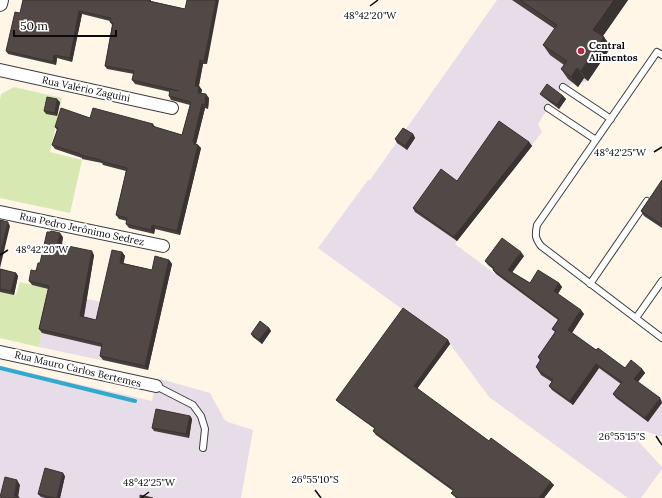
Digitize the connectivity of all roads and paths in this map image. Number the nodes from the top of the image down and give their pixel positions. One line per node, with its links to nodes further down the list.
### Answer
1 (1, 0): 2 (street)
2 (0, 4)
3 (660, 52): 8 (lane)
4 (0, 70): 6 (street, Rua Valério Zaguini)
5 (562, 87): 8 (lane)
6 (172, 108)
7 (548, 108): 9 (lane)
8 (611, 119): 9 (lane)
9 (596, 140): 14 (lane)
10 (653, 193): 14 (lane)
11 (0, 212): 12 (street, Rua Pedro Jerônimo Sedrez)
12 (163, 246)
13 (662, 281): 15 (lane)
14 (590, 284): 15 (lane)
15 (636, 318): 16 (lane)
16 (662, 338)
17 (0, 352): 18 (street, Rua Mauro Carlos Bertemes)
18 (156, 386): 19 (lane)
19 (203, 448)

